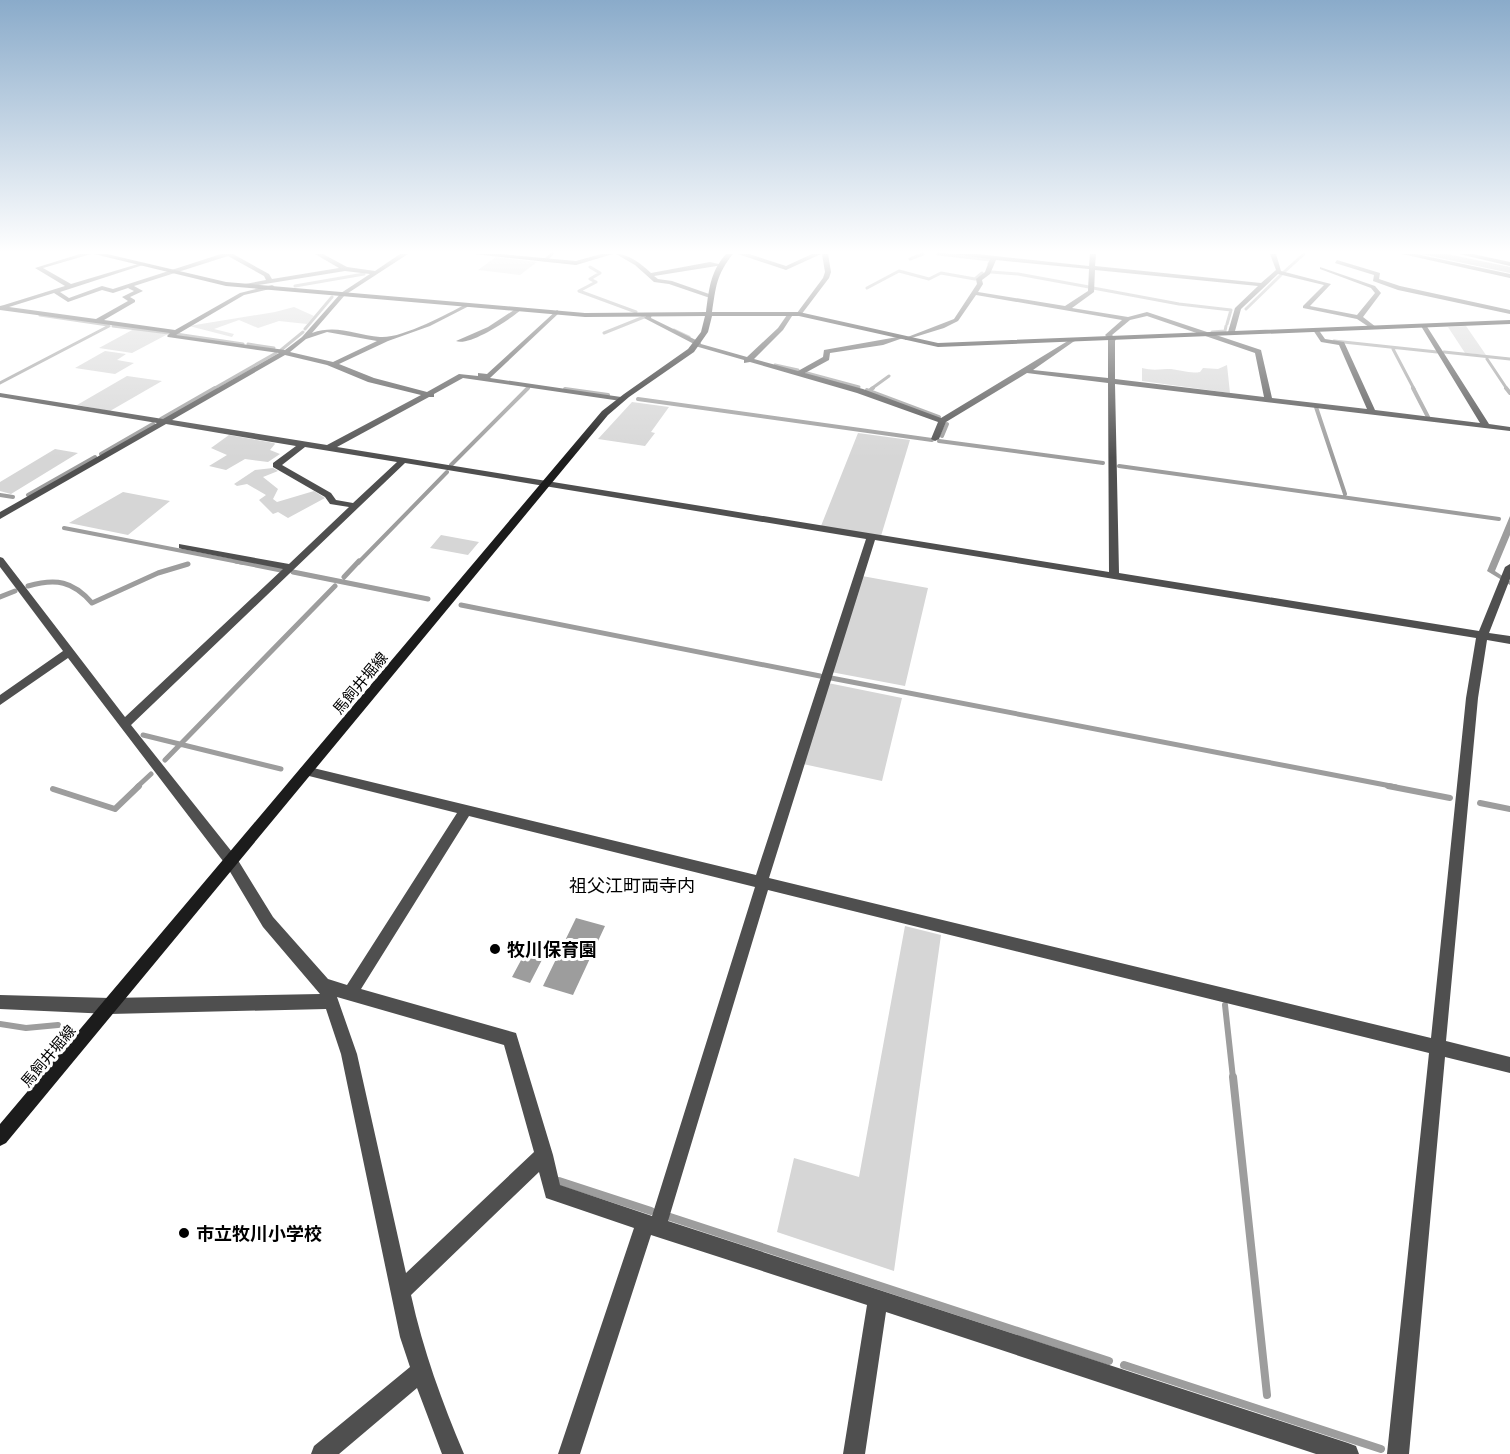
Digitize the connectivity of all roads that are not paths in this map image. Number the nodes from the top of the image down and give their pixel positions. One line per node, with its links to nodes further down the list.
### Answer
1 (103, 322): 20 (street)
2 (194, 322): 20 (street)
3 (318, 322): 23 (street)
4 (432, 322): 26 (street)
5 (499, 322): 27 (street)
6 (547, 322): 35 (street)
7 (655, 322): 29 (street)
8 (709, 322): 29 (main road)
9 (788, 322): 31 (street)
10 (831, 322): 24 (main road)
11 (952, 322): 24 (street)
12 (1126, 322): 25 (street)
13 (1169, 322): 22 (street)
14 (1234, 322): 21 (street)
15 (1366, 322): 18 (street)
16 (1510, 322): 17 (main road)
17 (1424, 326): 18 (main road); 44 (street)
18 (1374, 328): 19 (main road)
19 (1316, 330): 21 (main road); 41 (street)
20 (176, 332): 30 (street)
21 (1234, 333): 22 (main road)
22 (1206, 335): 25 (main road); 40 (street)
23 (304, 338): 26 (street); 30 (street)
24 (904, 338): 28 (main road); 34 (street)
25 (1112, 339): 28 (main road); 36 (street)
26 (384, 340): 32 (street)
27 (460, 341)
28 (1071, 341): 33 (street)
29 (698, 344): 31 (street); 39 (main road, 馬飼井堀線)
30 (285, 353): 32 (street); 43 (street)
31 (747, 361): 34 (street)
32 (332, 365): 38 (street)
33 (1027, 371): 36 (street); 42 (street)
34 (800, 373): 42 (street)
35 (462, 376): 38 (street); 39 (street)
36 (1111, 381): 40 (street); 58 (street)
37 (0, 395): 43 (street)
38 (430, 395): 48 (street)
39 (621, 399): 50 (main road, 馬飼井堀線)
40 (1269, 400): 41 (street)
41 (1372, 412): 44 (street)
42 (942, 421): 46 (street)
43 (164, 422): 47 (street); 52 (street)
44 (1486, 426): 45 (street)
45 (1510, 429)
46 (935, 439)
47 (302, 445): 48 (street); 51 (street)
48 (327, 449): 49 (street)
49 (403, 461): 50 (street); 51 (street)
50 (545, 484): 53 (street); 65 (main road, 馬飼井堀線)
51 (356, 506): 56 (street)
52 (0, 516)
53 (871, 537): 58 (street); 68 (street)
54 (182, 546): 56 (street)
55 (0, 560): 61 (street)
56 (291, 567): 64 (street)
57 (1510, 567): 59 (street)
58 (1114, 576): 59 (street)
59 (1482, 636): 60 (street); 73 (street)
60 (1510, 640)
61 (69, 652): 62 (street); 64 (street)
62 (0, 701): 63 (street)
63 (0, 708)
64 (124, 725): 67 (street)
65 (305, 771): 66 (street); 67 (main road, 馬飼井堀線)
66 (466, 810): 68 (street); 70 (street)
67 (231, 861): 69 (street); 72 (main road, 馬飼井堀線)
68 (762, 883): 73 (street); 77 (street)
69 (327, 993): 70 (street); 72 (street); 78 (street)
70 (350, 993): 76 (street)
71 (0, 1002): 72 (street)
72 (110, 1006): 75 (main road, 馬飼井堀線)
73 (1438, 1048): 74 (street); 86 (street)
74 (1510, 1065)
75 (0, 1137)
76 (544, 1155): 77 (street); 78 (street)
77 (651, 1226): 79 (street); 83 (street)
78 (400, 1292): 80 (street)
79 (878, 1300): 84 (street); 85 (street)
80 (422, 1371): 81 (street); 82 (street)
81 (322, 1454)
82 (453, 1454)
83 (569, 1454)
84 (854, 1454)
85 (1348, 1454)
86 (1398, 1454)

